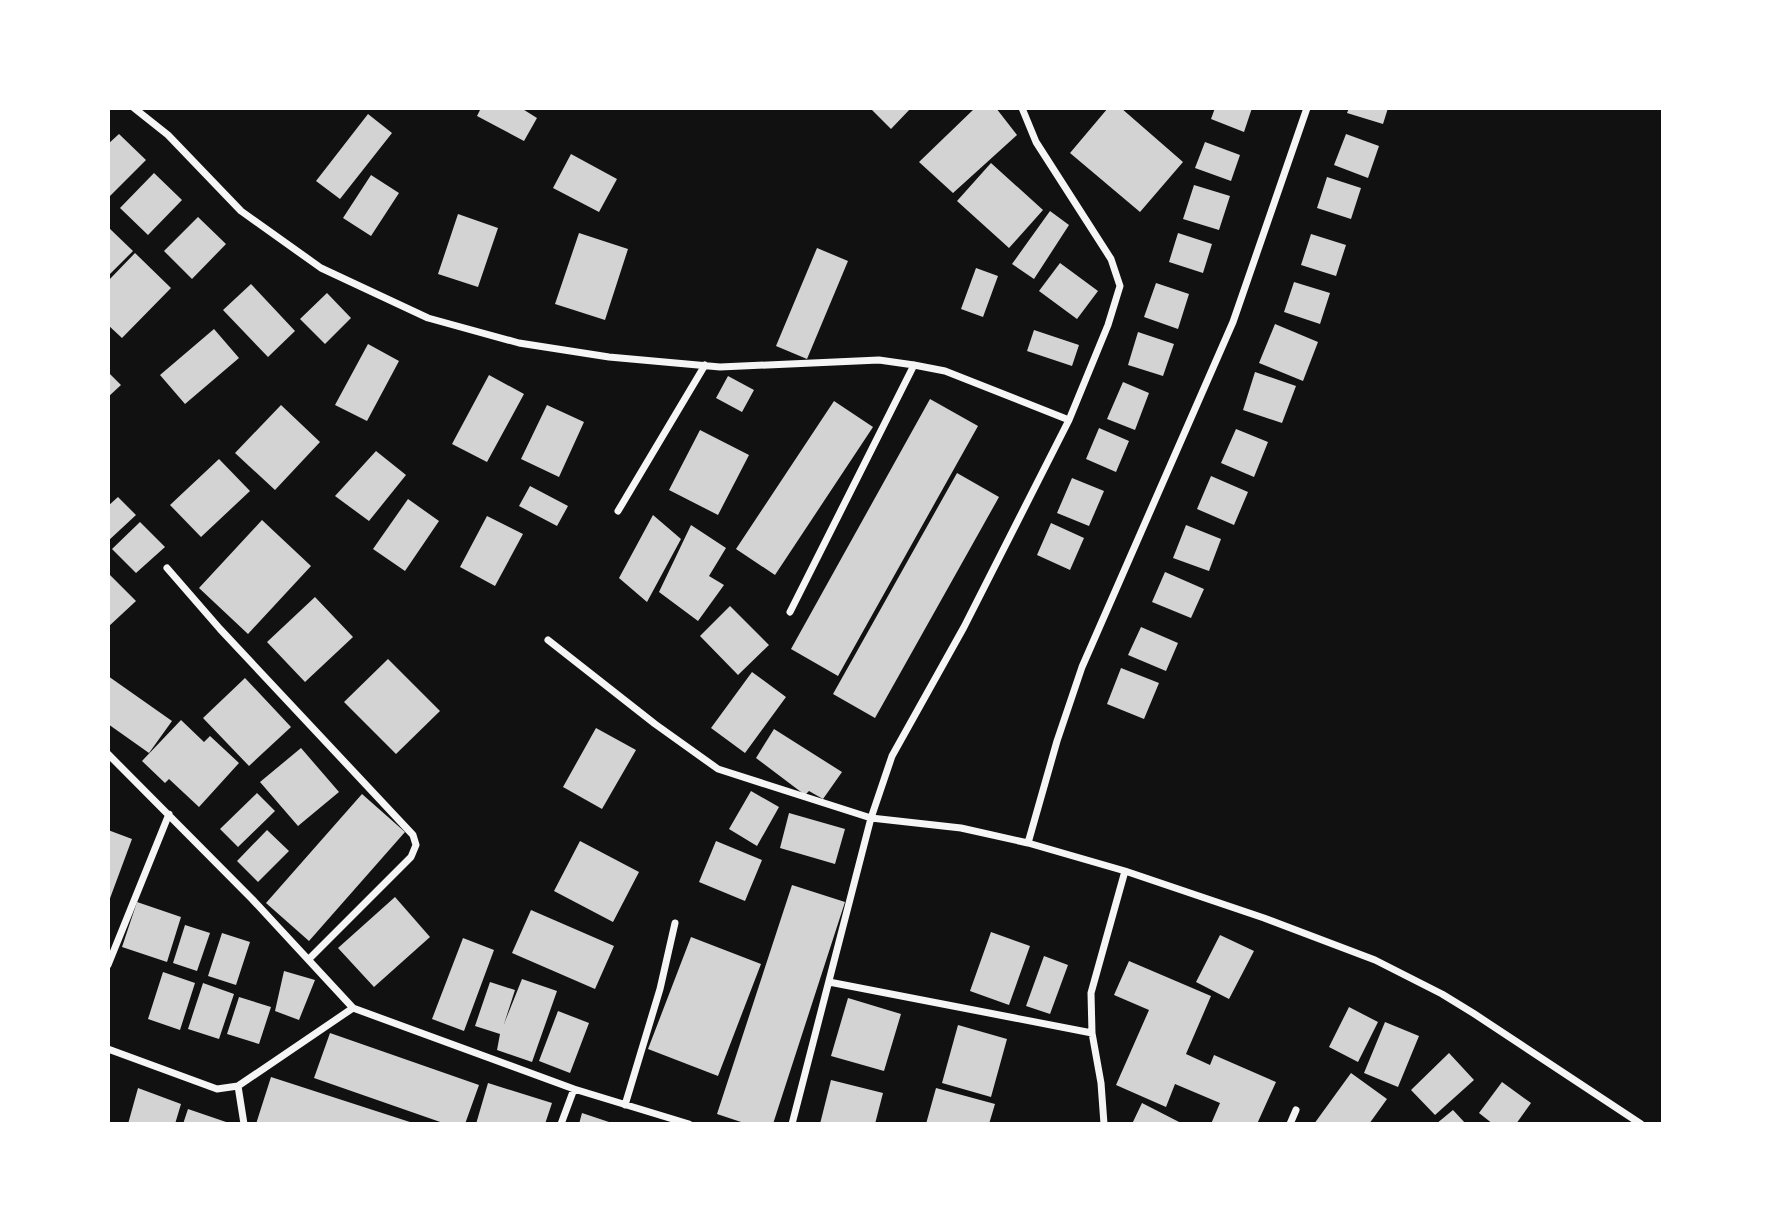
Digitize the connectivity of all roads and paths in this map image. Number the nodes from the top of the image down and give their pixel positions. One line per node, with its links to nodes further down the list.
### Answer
1 (134, 108): 4 (street)
2 (1022, 108): 6 (street)
3 (1307, 108): 14 (street)
4 (705, 365): 5 (street); 7 (street)
5 (914, 365): 6 (street); 9 (street)
6 (1069, 420): 13 (street)
7 (618, 511)
8 (167, 568): 17 (street)
9 (790, 612)
10 (548, 640): 13 (street)
11 (108, 754): 12 (street)
12 (169, 814): 17 (street); 18 (street)
13 (871, 818): 14 (street); 19 (street)
14 (1028, 843): 15 (street)
15 (1125, 871): 21 (street); 33 (street)
16 (675, 923): 25 (street)
17 (309, 960): 20 (street)
18 (108, 965)
19 (829, 982): 21 (street); 30 (street)
20 (353, 1008): 23 (street); 24 (street)
21 (1092, 1033): 31 (street)
22 (108, 1049): 23 (street)
23 (238, 1086): 27 (street)
24 (575, 1089): 25 (street); 28 (street)
25 (625, 1104): 29 (street)
26 (1296, 1110): 32 (street)
27 (244, 1124)
28 (561, 1124)
29 (689, 1124)
30 (792, 1124)
31 (1104, 1124)
32 (1290, 1124)
33 (1641, 1124)

